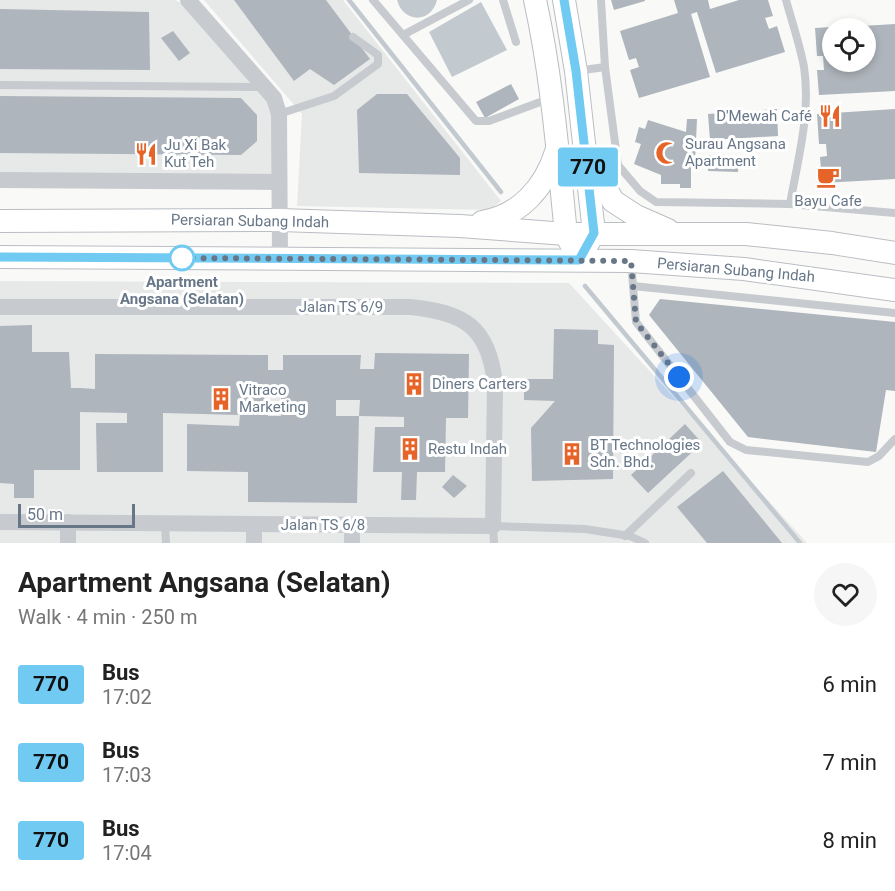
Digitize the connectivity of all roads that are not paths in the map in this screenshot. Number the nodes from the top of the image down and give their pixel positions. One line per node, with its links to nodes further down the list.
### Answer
1 (188, 0): 15 (street)
2 (373, 0): 9 (lane)
3 (469, 0): 9 (lane)
4 (503, 0): 11 (lane)
5 (535, 0): 16 (main road)
6 (564, 0): 13 (main road)
7 (601, 0): 12 (lane)
8 (786, 0): 22 (lane)
9 (404, 34): 16 (lane)
10 (353, 37): 17 (lane)
11 (516, 42)
12 (605, 68): 13 (lane); 22 (lane)
13 (576, 71): 19 (main road)
14 (0, 85): 15 (lane)
15 (264, 87): 17 (street)
16 (552, 98): 18 (main road)
17 (279, 114): 21 (street)
18 (558, 148): 26 (main road); 28 (main road)
19 (586, 152): 27 (main road); 29 (main road)
20 (0, 180): 21 (street)
21 (279, 182): 24 (street)
22 (790, 204): 23 (lane)
23 (895, 213)
24 (280, 220): 25 (main road, Persiaran Subang Indah); 26 (main road, Persiaran Subang Indah); 32 (street)
25 (0, 221)
26 (460, 226): 28 (main road, Persiaran Subang Indah)
27 (594, 233): 28 (main road, Persiaran Subang Indah); 29 (main road, Persiaran Subang Indah); 33 (main road)
28 (566, 234): 33 (main road)
29 (677, 234): 30 (main road, Persiaran Subang Indah)
30 (895, 253)
31 (0, 257): 32 (main road, Persiaran Subang Indah)
32 (280, 258): 33 (main road, Persiaran Subang Indah)
33 (579, 260): 34 (main road, Persiaran Subang Indah)
34 (631, 261): 35 (lane); 36 (main road, Persiaran Subang Indah)
35 (633, 286): 38 (lane); 39 (lane)
36 (895, 290)
37 (0, 307): 46 (street, Jalan TS 6/9)
38 (895, 313)
39 (895, 439)
40 (691, 473): 47 (lane)
41 (0, 522): 42 (street, Jalan TS 6/8)
42 (68, 522): 43 (street, Jalan TS 6/8); 48 (street)
43 (165, 523): 44 (street, Jalan TS 6/8); 49 (lane)
44 (254, 524): 45 (street, Jalan TS 6/8); 50 (street)
45 (352, 525): 46 (street, Jalan TS 6/8); 51 (street)
46 (493, 526): 47 (lane, Jalan TS 6/8); 52 (lane)
47 (625, 536): 53 (lane, Jalan TS 6/8)
48 (68, 543)
49 (165, 543)
50 (254, 543)
51 (352, 543)
52 (494, 543)
53 (645, 543)

